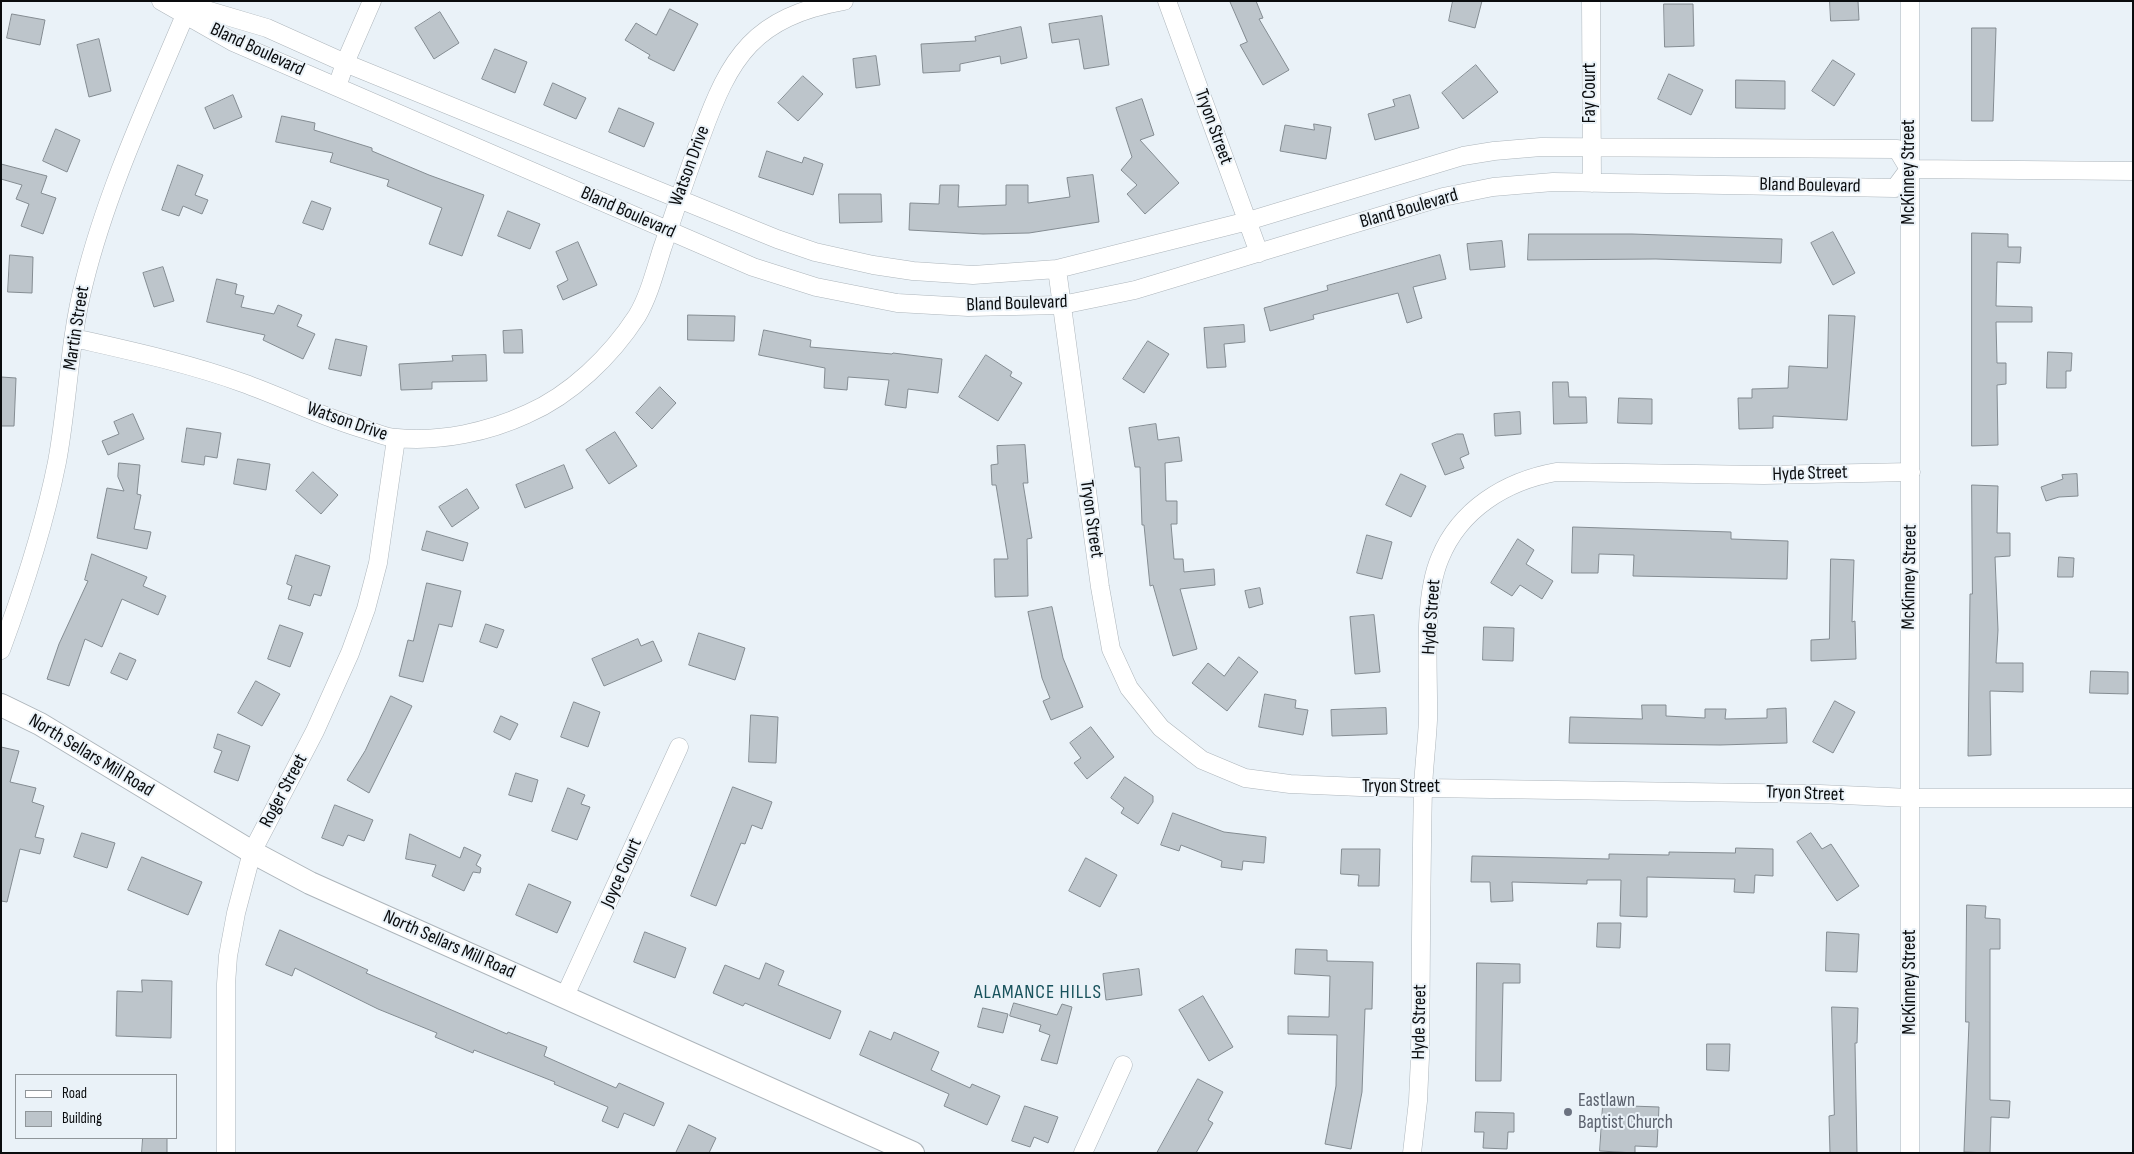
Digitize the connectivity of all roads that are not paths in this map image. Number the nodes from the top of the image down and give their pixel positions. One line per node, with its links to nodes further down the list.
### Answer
1 (161, 1): 7 (street, Bland Boulevard)
2 (372, 1): 8 (street)
3 (844, 1): 14 (street, Watson Drive)
4 (1167, 1): 15 (street, Tryon Street)
5 (1910, 1): 11 (street, McKinney Street)
6 (1591, 2): 10 (street, Fay Court)
7 (180, 8): 8 (street, Bland Boulevard); 9 (street, Bland Boulevard); 20 (street, Martin Street)
8 (345, 63): 9 (street); 14 (street, Bland Boulevard)
9 (337, 86): 16 (street, Bland Boulevard)
10 (1590, 149): 11 (street, Bland Boulevard); 13 (street, Fay Court); 15 (street, Bland Boulevard)
11 (1909, 169): 12 (street); 13 (street, Bland Boulevard); 22 (street, McKinney Street)
12 (2133, 171)
13 (1592, 183): 17 (street, Bland Boulevard)
14 (678, 197): 16 (street, Watson Drive); 18 (street, Bland Boulevard)
15 (1248, 221): 17 (street, Tryon Street); 18 (street, Bland Boulevard)
16 (668, 232): 19 (street, Bland Boulevard); 21 (street, Watson Drive)
17 (1259, 252): 19 (street, Bland Boulevard)
18 (1057, 269): 19 (street, Tryon Street)
19 (1062, 305): 26 (street, Tryon Street)
20 (74, 338): 21 (street, Watson Drive); 23 (street, Martin Street)
21 (396, 438): 29 (street, Roger Street)
22 (1911, 472): 26 (street, Hyde Street); 27 (street, McKinney Street)
23 (1, 650)
24 (1, 705): 29 (street, North Sellars Mill Road)
25 (679, 747): 30 (street, Joyce Court)
26 (1423, 787): 27 (street, Tryon Street); 35 (street, Hyde Street)
27 (1910, 798): 28 (street, Tryon Street); 36 (street, McKinney Street)
28 (2133, 798)
29 (252, 852): 30 (street, North Sellars Mill Road); 32 (street, Roger Street)
30 (564, 998): 33 (street, North Sellars Mill Road)
31 (1124, 1066): 34 (street)
32 (226, 1153)
33 (913, 1153)
34 (1083, 1153)
35 (1412, 1153)
36 (1910, 1153)

